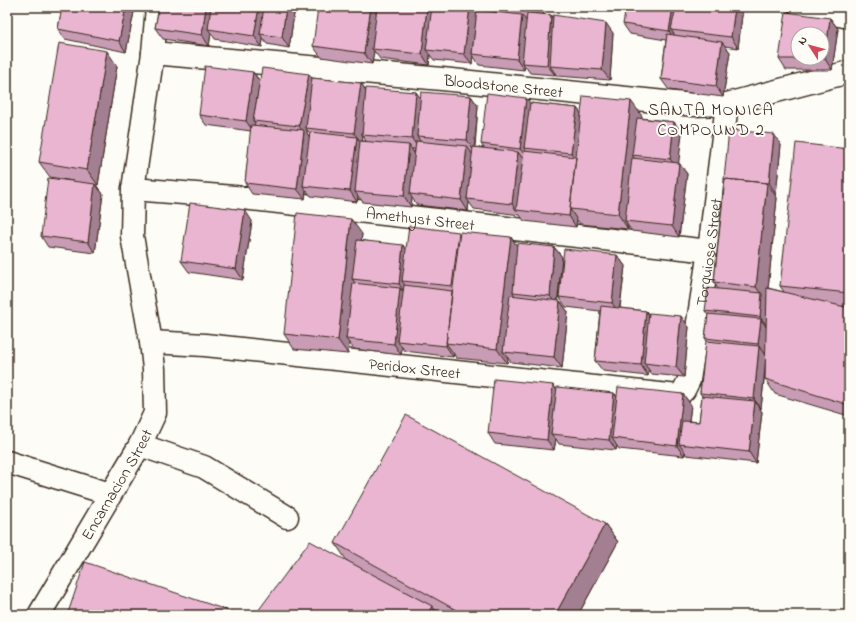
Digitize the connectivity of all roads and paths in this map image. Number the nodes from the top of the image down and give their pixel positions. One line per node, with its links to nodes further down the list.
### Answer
1 (157, 7): 4 (street, Encarnacion Street)
2 (800, 7): 3 (street)
3 (849, 17)
4 (154, 53): 6 (street, Bloodstone Street); 7 (street, Encarnacion Street)
5 (849, 72): 6 (street, Bloodstone Street)
6 (727, 104): 8 (street, Torquiose Street)
7 (133, 189): 8 (street, Amethyst Street); 9 (street, Encarnacion Street)
8 (709, 251): 10 (street, Torquiose Street)
9 (151, 342): 10 (street, Peridox Street); 11 (street, Encarnacion Street)
10 (678, 396)
11 (140, 445): 13 (street, Encarnacion Street); 14 (street)
12 (7, 462): 13 (street)
13 (110, 494): 15 (street, Encarnacion Street)
14 (287, 517)
15 (39, 615)

